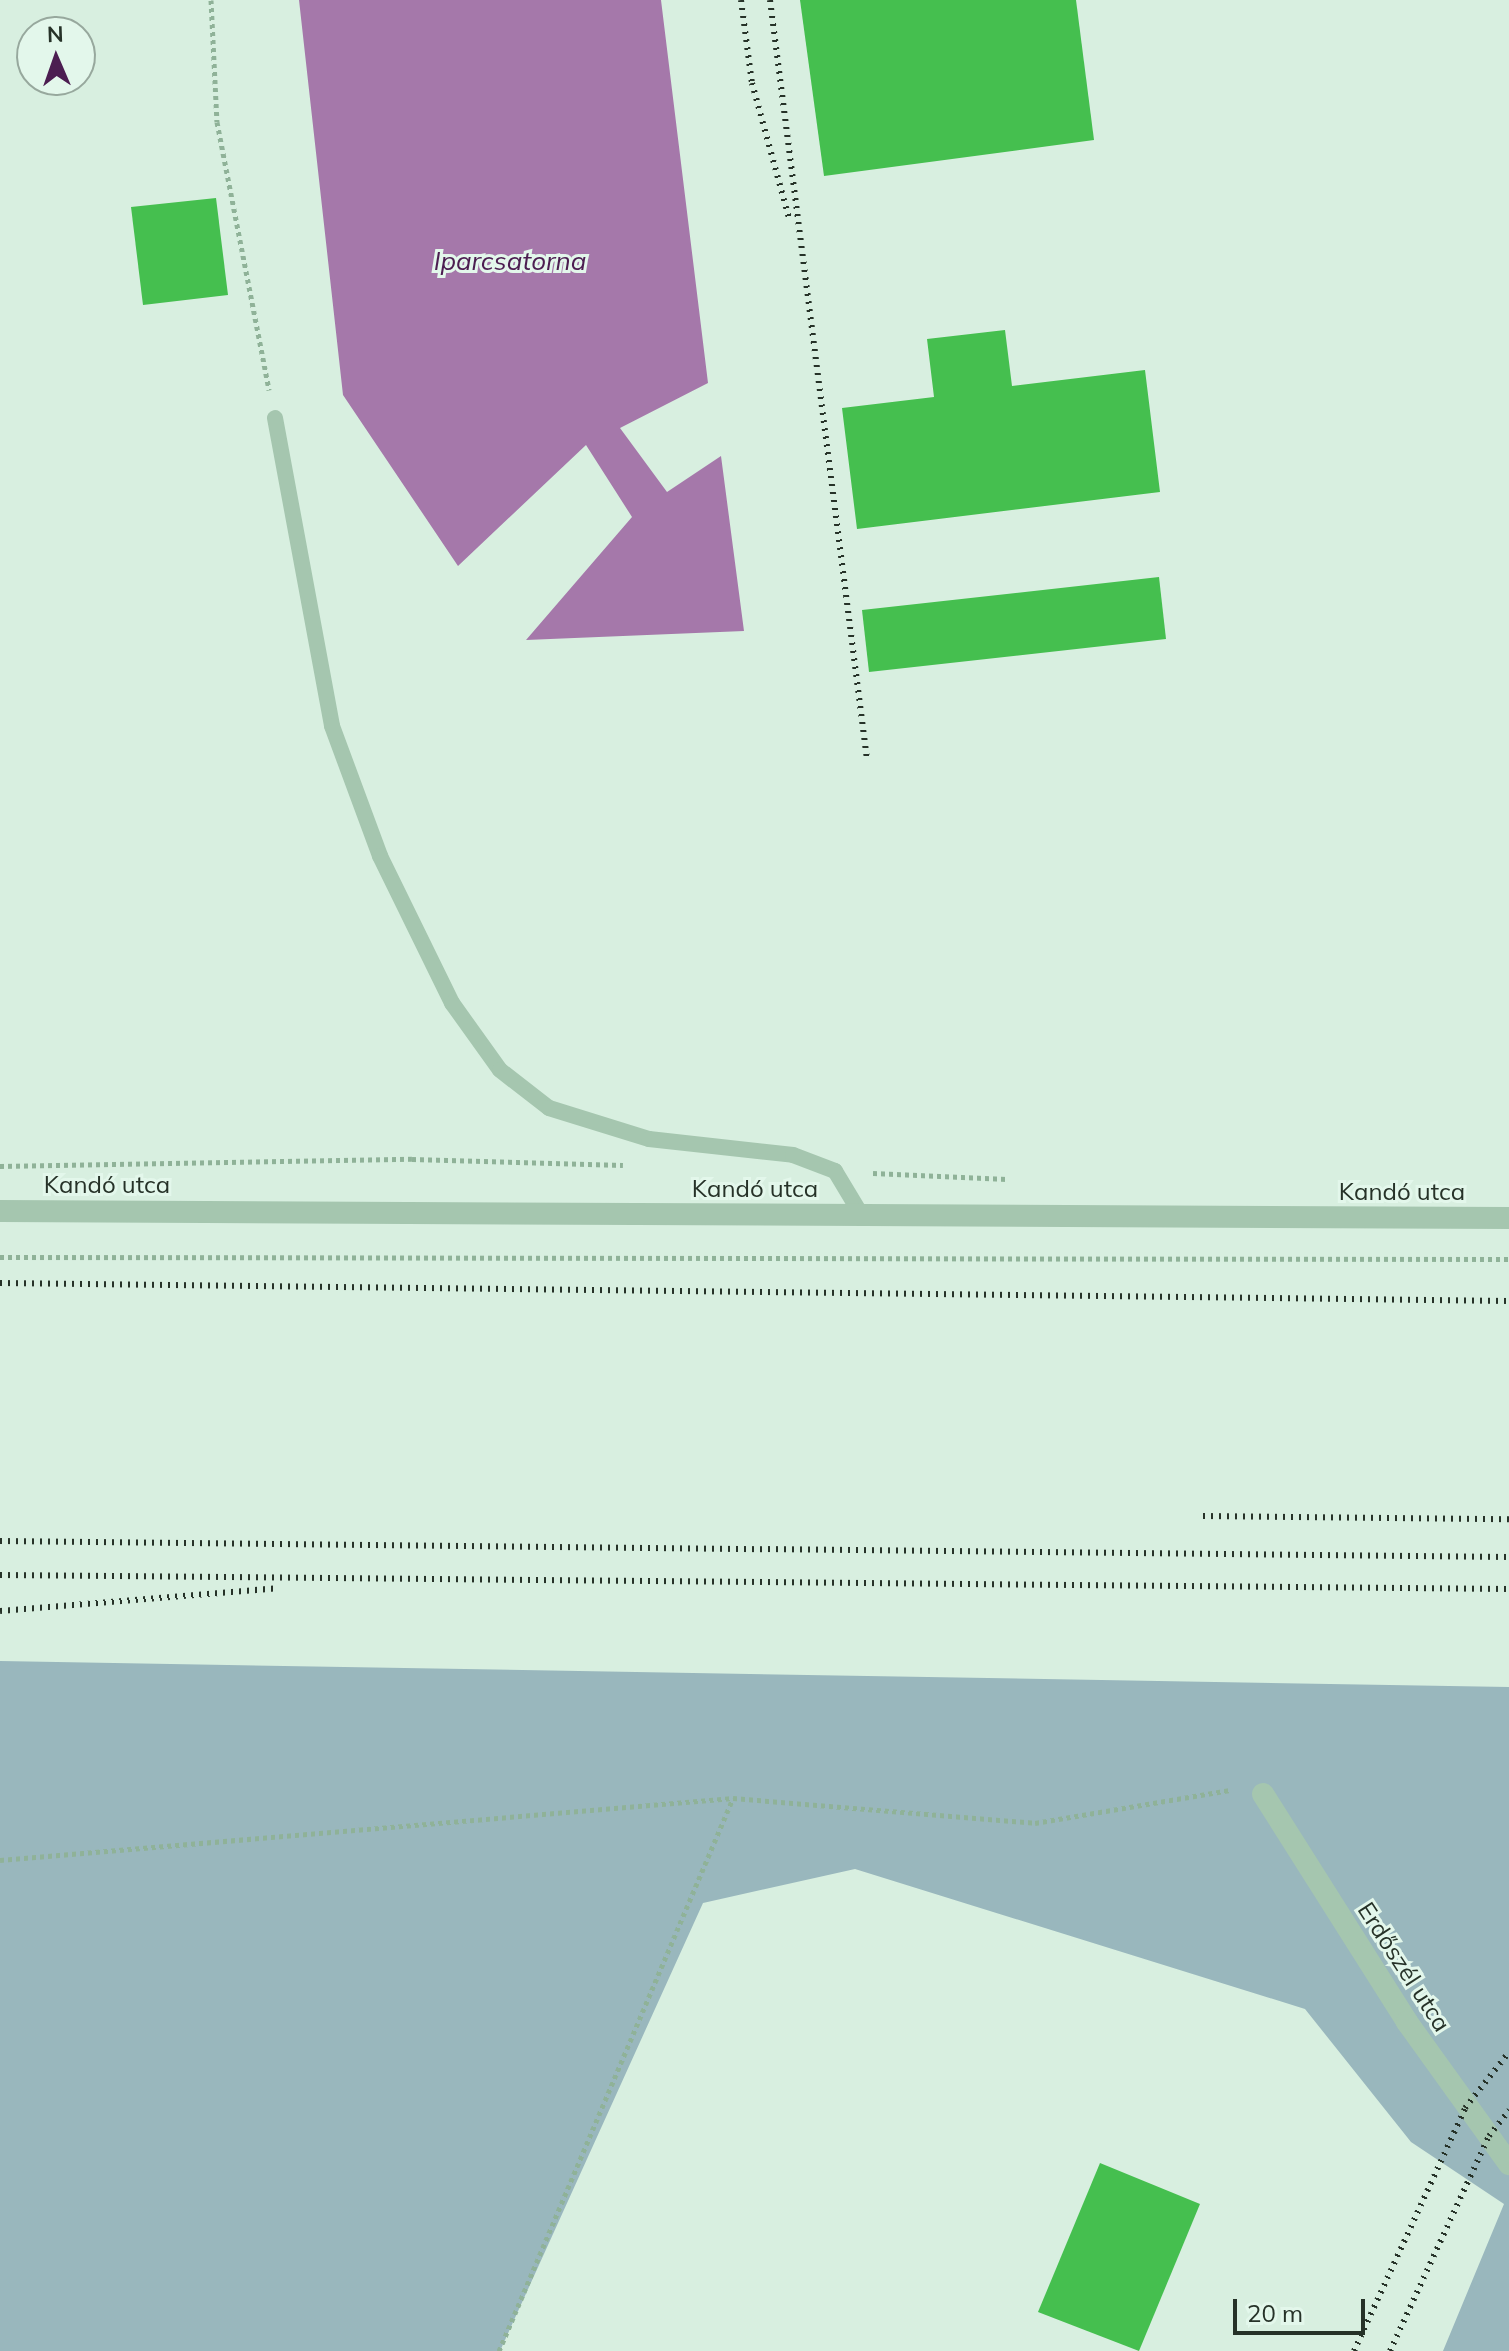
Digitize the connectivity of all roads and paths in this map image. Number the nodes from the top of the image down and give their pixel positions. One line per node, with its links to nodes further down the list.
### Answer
1 (211, 0): 2 (path)
2 (275, 418): 4 (lane)
3 (0, 1211): 4 (street, Kandó utca)
4 (862, 1216): 5 (street, Kandó utca)
5 (1509, 1218)
6 (0, 1257): 7 (path)
7 (1509, 1259)
8 (1263, 1794): 9 (path); 11 (street, Erdőszél utca)
9 (733, 1798): 10 (path); 12 (path)
10 (0, 1860)
11 (1509, 2164)
12 (499, 2351)

